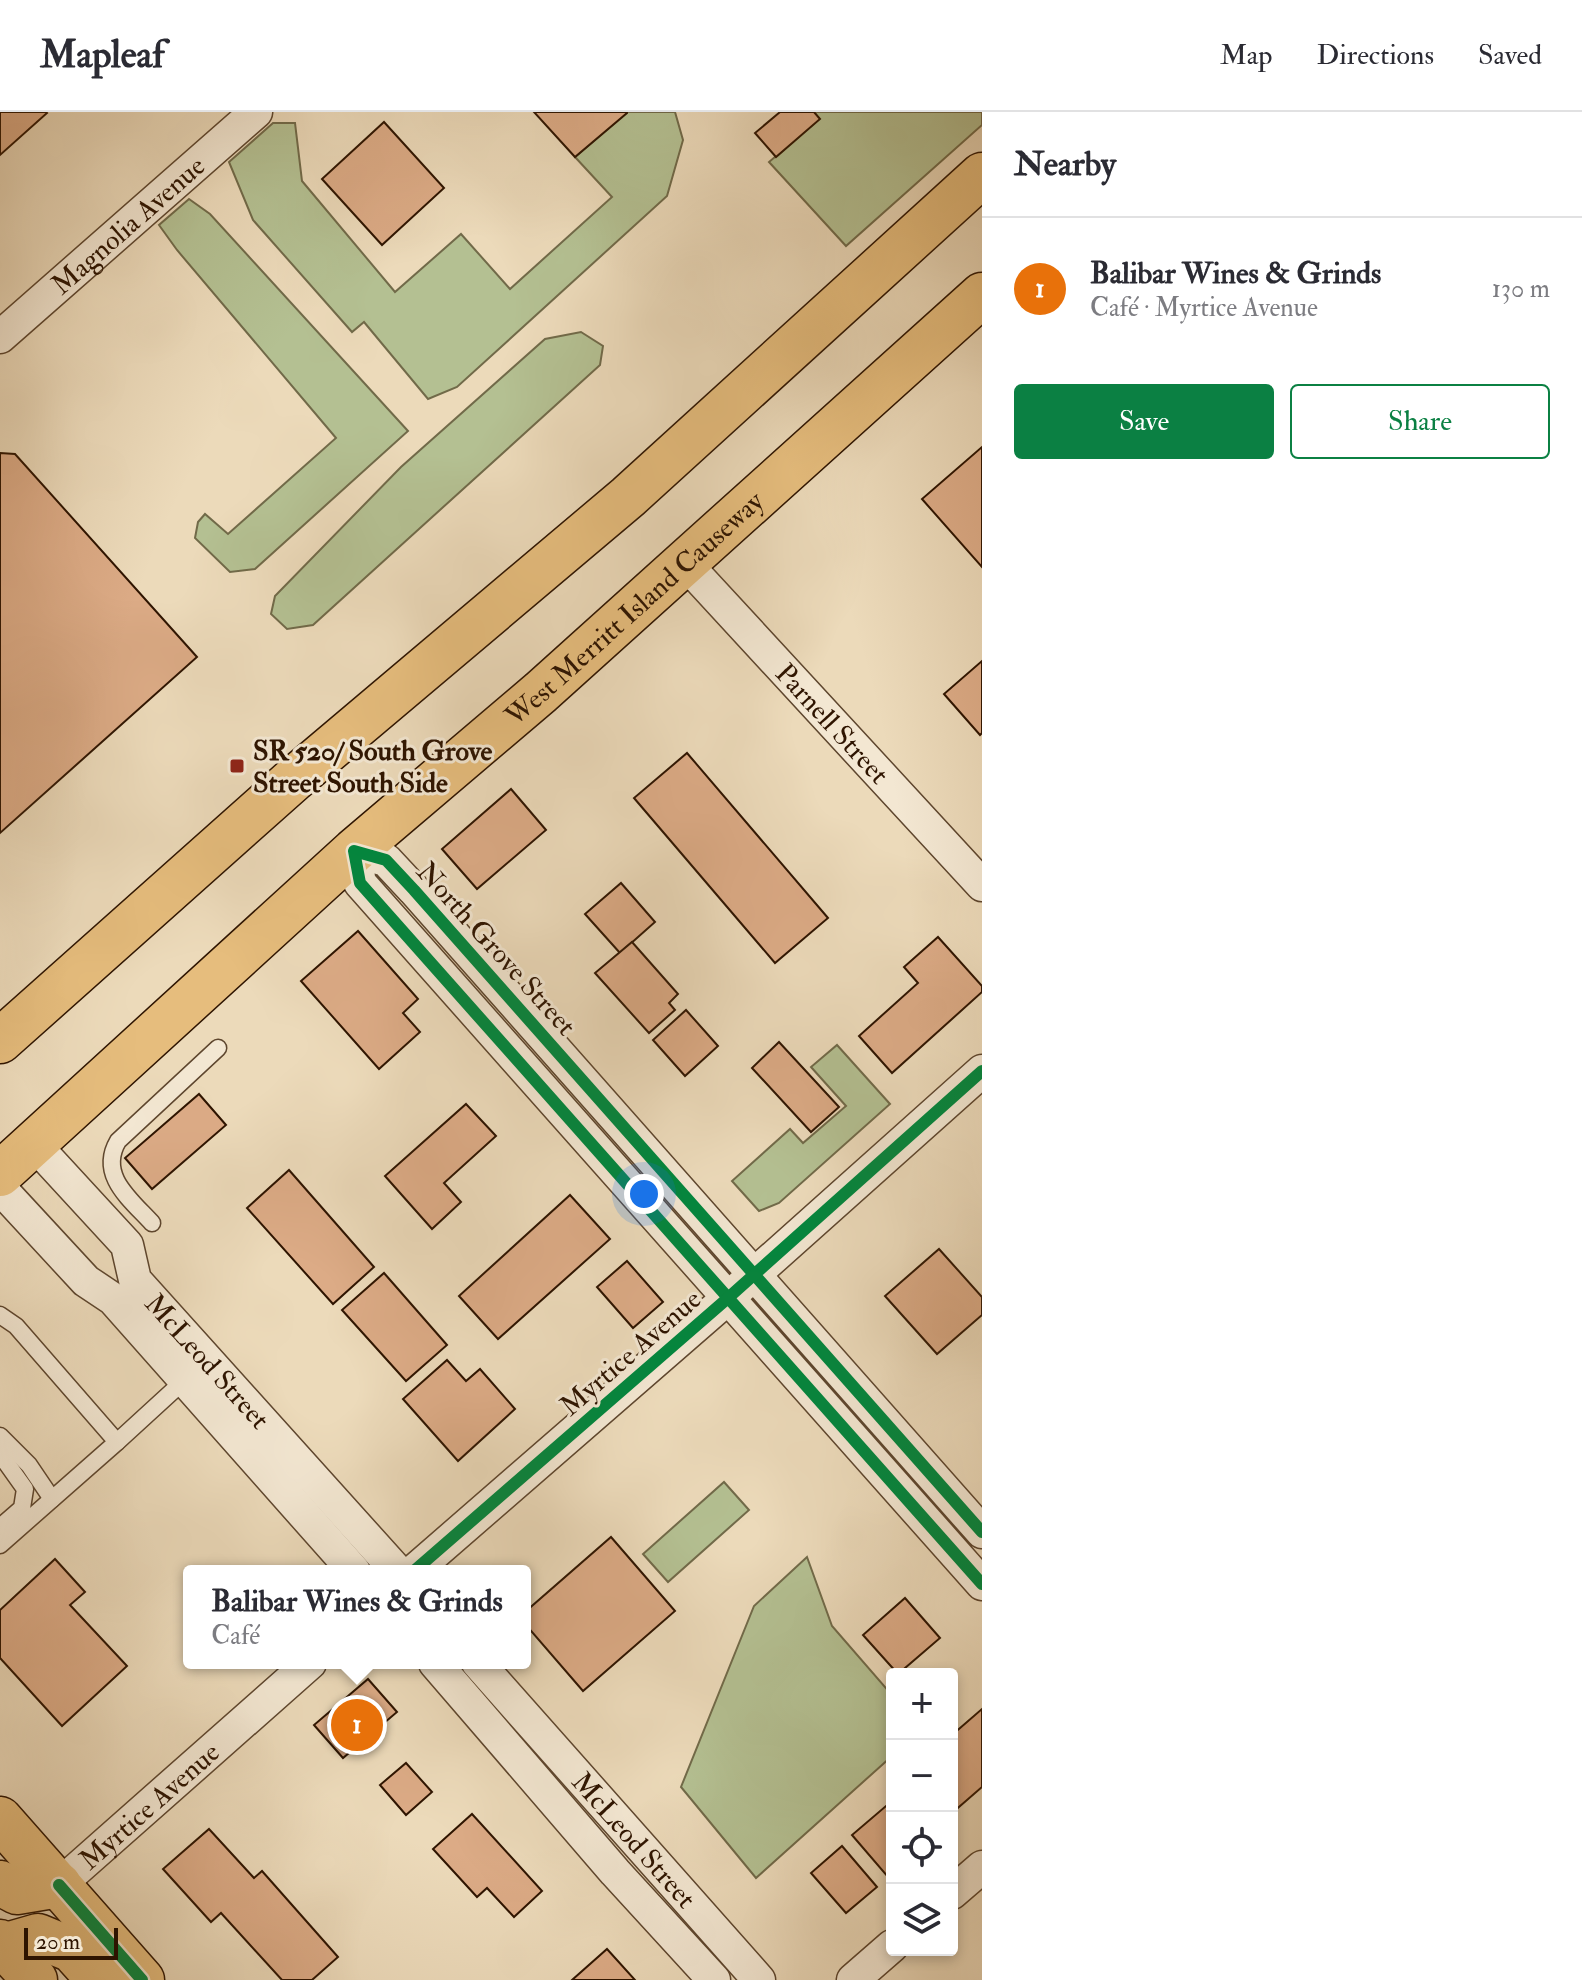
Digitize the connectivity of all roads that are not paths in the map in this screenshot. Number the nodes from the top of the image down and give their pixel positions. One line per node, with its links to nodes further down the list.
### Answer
1 (256, 112): 4 (street, Magnolia Avenue)
2 (982, 175): 10 (main road)
3 (982, 295): 5 (main road, West Merritt Island Causeway)
4 (0, 337)
5 (685, 563): 6 (main road, West Merritt Island Causeway); 7 (street, Parnell Street)
6 (354, 851): 8 (street, North Grove Street); 9 (street); 13 (main road, West Merritt Island Causeway)
7 (982, 885)
8 (524, 1014): 9 (street); 17 (street, North Grove Street)
9 (497, 1038): 18 (street)
10 (0, 1041)
11 (218, 1048): 16 (lane)
12 (982, 1071): 17 (street, Myrtice Avenue)
13 (34, 1144): 14 (main road, West Merritt Island Causeway); 20 (street, McLeod Street)
14 (0, 1174)
15 (0, 1188): 20 (street, McLeod Street)
16 (152, 1223)
17 (754, 1274): 18 (street, Myrtice Avenue); 22 (street, North Grove Street)
18 (728, 1298): 25 (street); 32 (street, Myrtice Avenue)
19 (0, 1315): 23 (lane)
20 (196, 1370): 23 (lane); 30 (street, McLeod Street); 31 (street, McLeod Street)
21 (0, 1436): 26 (lane)
22 (898, 1439): 25 (street); 28 (street, North Grove Street)
23 (117, 1442): 26 (lane)
24 (0, 1454): 27 (lane)
25 (871, 1459): 33 (street)
26 (52, 1499): 29 (lane)
27 (0, 1527)
28 (982, 1532)
29 (0, 1545)
30 (349, 1565)
31 (391, 1565)
32 (421, 1565)
33 (982, 1584)
34 (303, 1669): 42 (street, Myrtice Avenue)
35 (440, 1669): 39 (street, McLeod Street)
36 (483, 1669): 37 (street, McLeod Street)
37 (596, 1797): 39 (street); 50 (street, McLeod Street)
38 (0, 1819): 42 (main road)
39 (570, 1819): 49 (street, McLeod Street)
40 (982, 1867): 43 (street)
41 (0, 1883): 42 (main road)
42 (59, 1885): 48 (main road)
43 (958, 1888)
44 (1, 1945): 46 (main road); 47 (main road)
45 (886, 1951): 51 (street)
46 (35, 1980)
47 (99, 1980)
48 (142, 1980)
49 (714, 1980)
50 (759, 1980)
51 (853, 1980)

